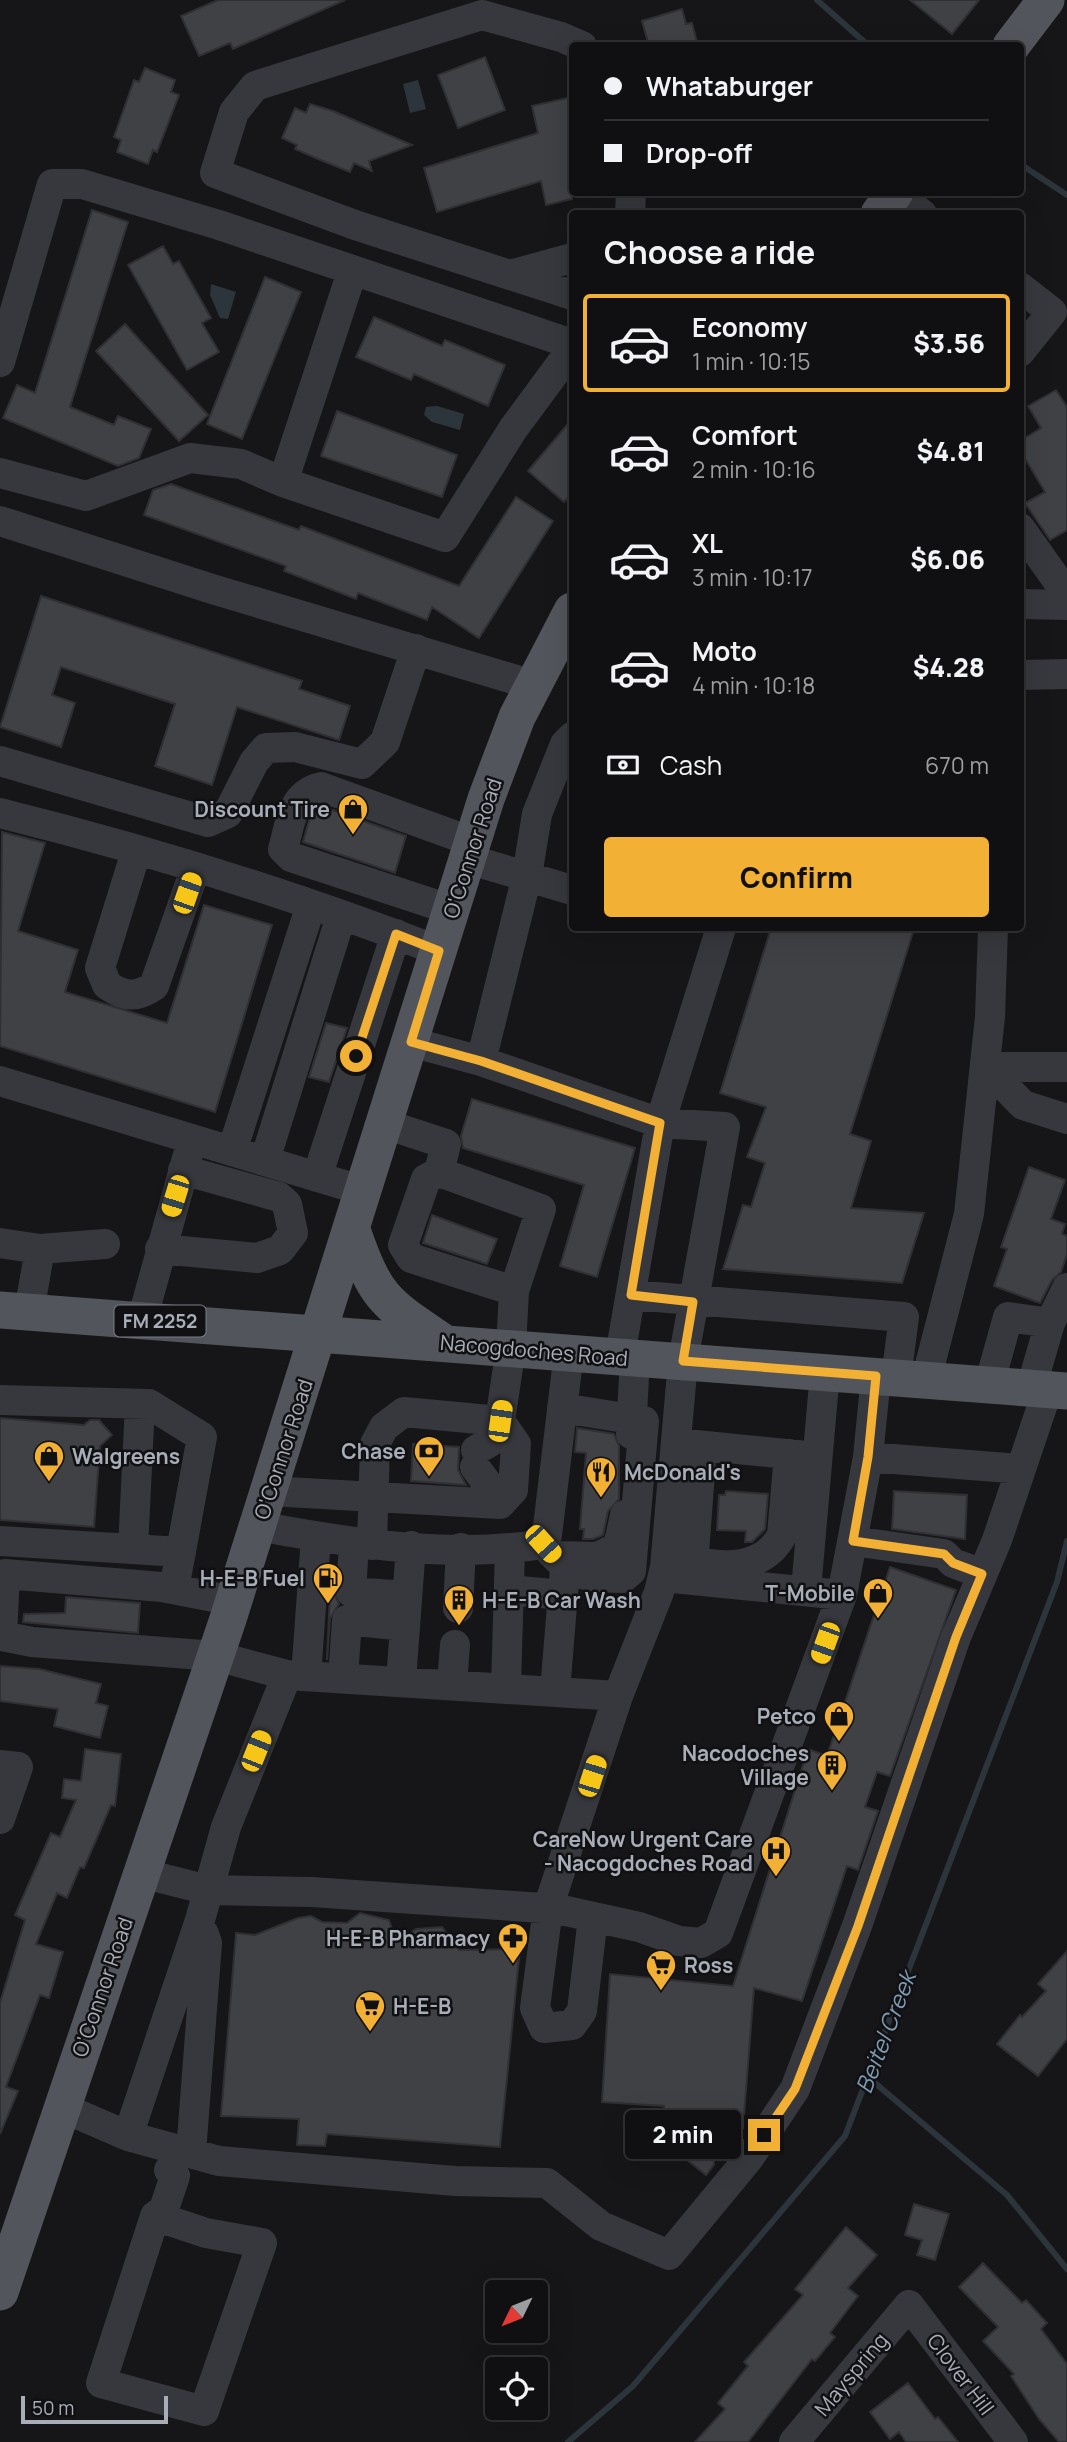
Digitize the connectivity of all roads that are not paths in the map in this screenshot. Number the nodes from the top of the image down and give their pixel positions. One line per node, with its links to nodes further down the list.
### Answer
1 (1034, 4): 3 (main road)
2 (569, 42): 10 (street)
3 (1013, 42)
4 (893, 196): 6 (main road)
5 (899, 196): 7 (street)
6 (882, 210)
7 (917, 210)
8 (569, 259): 10 (street)
9 (352, 272): 14 (street); 17 (street); 19 (street)
10 (510, 275): 12 (street)
11 (1024, 291): 13 (street)
12 (569, 294)
13 (1060, 317): 15 (street)
14 (569, 343)
15 (1024, 348)
16 (569, 353): 19 (street)
17 (0, 362)
18 (0, 473): 19 (street)
19 (282, 482)
20 (0, 521): 26 (street)
21 (1024, 534): 22 (street)
22 (1067, 594)
23 (1024, 604): 24 (street)
24 (1067, 605)
25 (569, 624): 27 (main road, O'Connor Road)
26 (416, 649): 30 (street); 32 (street)
27 (562, 653): 30 (main road, O'Connor Road)
28 (1067, 674): 29 (street)
29 (1024, 675)
30 (533, 685): 34 (main road, O'Connor Road)
31 (569, 740): 37 (street)
32 (0, 761)
33 (0, 813): 35 (street)
34 (471, 850): 37 (street); 40 (main road, O'Connor Road); 40 (street)
35 (136, 852): 36 (street); 36 (street)
36 (195, 870): 39 (street)
37 (527, 876): 38 (street); 47 (street)
38 (569, 889)
39 (311, 905): 41 (street); 55 (street)
40 (452, 910): 45 (main road, O'Connor Road)
41 (341, 916): 44 (street); 56 (street)
42 (713, 931): 52 (street)
43 (993, 931): 48 (street)
44 (396, 934): 45 (street); 59 (street)
45 (439, 951): 46 (main road, O'Connor Road)
46 (411, 1042): 47 (street); 53 (main road, O'Connor Road)
47 (481, 1061): 52 (street)
48 (986, 1067): 49 (street); 51 (street); 80 (street)
49 (1067, 1067)
50 (0, 1081): 54 (street)
51 (1067, 1119)
52 (660, 1123): 68 (street); 69 (street)
53 (386, 1124): 58 (street); 60 (main road, O'Connor Road)
54 (193, 1139): 55 (street); 57 (street)
55 (232, 1151): 56 (street)
56 (265, 1160): 59 (street)
57 (183, 1170): 65 (street); 65 (street)
58 (439, 1172): 67 (street); 67 (street)
59 (317, 1177): 60 (street)
60 (364, 1191): 61 (main road, O'Connor Road)
61 (352, 1230): 73 (main road, O'Connor Road); 74 (main road)
62 (0, 1243): 64 (street)
63 (105, 1244): 64 (street)
64 (40, 1249): 70 (street)
65 (160, 1249): 71 (street)
66 (1067, 1287): 72 (street)
67 (514, 1291): 75 (street)
68 (631, 1295): 69 (street); 77 (street)
69 (693, 1302): 78 (street); 80 (street)
70 (14, 1311): 71 (main road, Nacogdoches Road / FM 2252)
71 (142, 1320): 73 (main road, Nacogdoches Road / FM 2252)
72 (1050, 1323): 81 (street); 82 (street)
73 (320, 1333): 74 (main road, Nacogdoches Road / FM 2252); 92 (main road, O'Connor Road)
74 (444, 1342): 75 (main road, Nacogdoches Road / FM 2252)
75 (511, 1348): 76 (main road, Nacogdoches Road / FM 2252); 89 (street)
76 (569, 1352): 77 (main road, Nacogdoches Road / FM 2252); 85 (street)
77 (628, 1357): 78 (main road, Nacogdoches Road / FM 2252); 86 (street)
78 (683, 1361): 79 (main road, Nacogdoches Road / FM 2252); 87 (street)
79 (825, 1372): 80 (main road, Nacogdoches Road / FM 2252); 88 (street)
80 (899, 1378): 81 (main road, Nacogdoches Road / FM 2252); 90 (street)
81 (989, 1385): 82 (main road, Nacogdoches Road / FM 2252)
82 (1049, 1389): 91 (street)
83 (0, 1400): 84 (street)
84 (140, 1404): 101 (street); 103 (street)
85 (562, 1408): 86 (street); 104 (street)
86 (632, 1417): 104 (street)
87 (689, 1444): 88 (street); 105 (street); 107 (street)
88 (803, 1456): 105 (street); 110 (street)
89 (490, 1457): 93 (street); 93 (street)
90 (868, 1457): 91 (street); 97 (street)
91 (1021, 1469): 106 (street)
92 (269, 1491): 93 (street); 94 (main road, O'Connor Road)
93 (373, 1497): 98 (street)
94 (258, 1526): 95 (street); 113 (main road, O'Connor Road)
95 (316, 1537): 98 (street); 115 (street)
96 (0, 1541): 101 (street)
97 (853, 1541): 106 (street); 111 (street)
98 (363, 1544): 99 (street); 115 (street)
99 (411, 1546): 100 (street); 112 (street)
100 (461, 1548): 102 (street); 114 (street)
101 (133, 1549): 103 (street)
102 (510, 1549): 104 (street); 109 (street)
103 (181, 1552): 108 (street)
104 (556, 1566): 109 (street); 122 (street)
105 (693, 1570): 107 (street); 110 (street)
106 (982, 1574): 133 (street)
107 (663, 1577): 123 (street)
108 (174, 1589): 113 (street); 118 (street)
109 (509, 1590): 121 (street)
110 (806, 1590): 111 (street)
111 (842, 1595): 129 (street)
112 (407, 1596): 115 (street); 116 (street)
113 (234, 1601): 118 (main road, O'Connor Road)
114 (457, 1608)
115 (326, 1624): 116 (street); 118 (street); 119 (street); 127 (street)
116 (405, 1626): 119 (street)
117 (455, 1645): 120 (street)
118 (216, 1656): 126 (main road, O'Connor Road)
119 (401, 1681): 120 (street)
120 (452, 1684): 121 (street)
121 (506, 1687): 122 (street)
122 (555, 1691): 123 (street)
123 (618, 1696): 128 (street)
124 (9, 1766): 125 (street)
125 (0, 1819)
126 (141, 1873): 127 (street); 131 (main road, O'Connor Road)
127 (208, 1890): 128 (street); 130 (street)
128 (548, 1908): 129 (street); 129 (street)
129 (593, 1917)
130 (200, 1920): 132 (street); 133 (street)
131 (61, 2107): 132 (street); 135 (main road, O'Connor Road)
132 (128, 2136): 133 (street)
133 (178, 2157): 134 (street)
134 (155, 2216): 134 (street)
135 (0, 2292)
136 (909, 2305): 137 (street, Mayspring); 138 (street, Clover Hill)
137 (794, 2442)
138 (1013, 2442)

